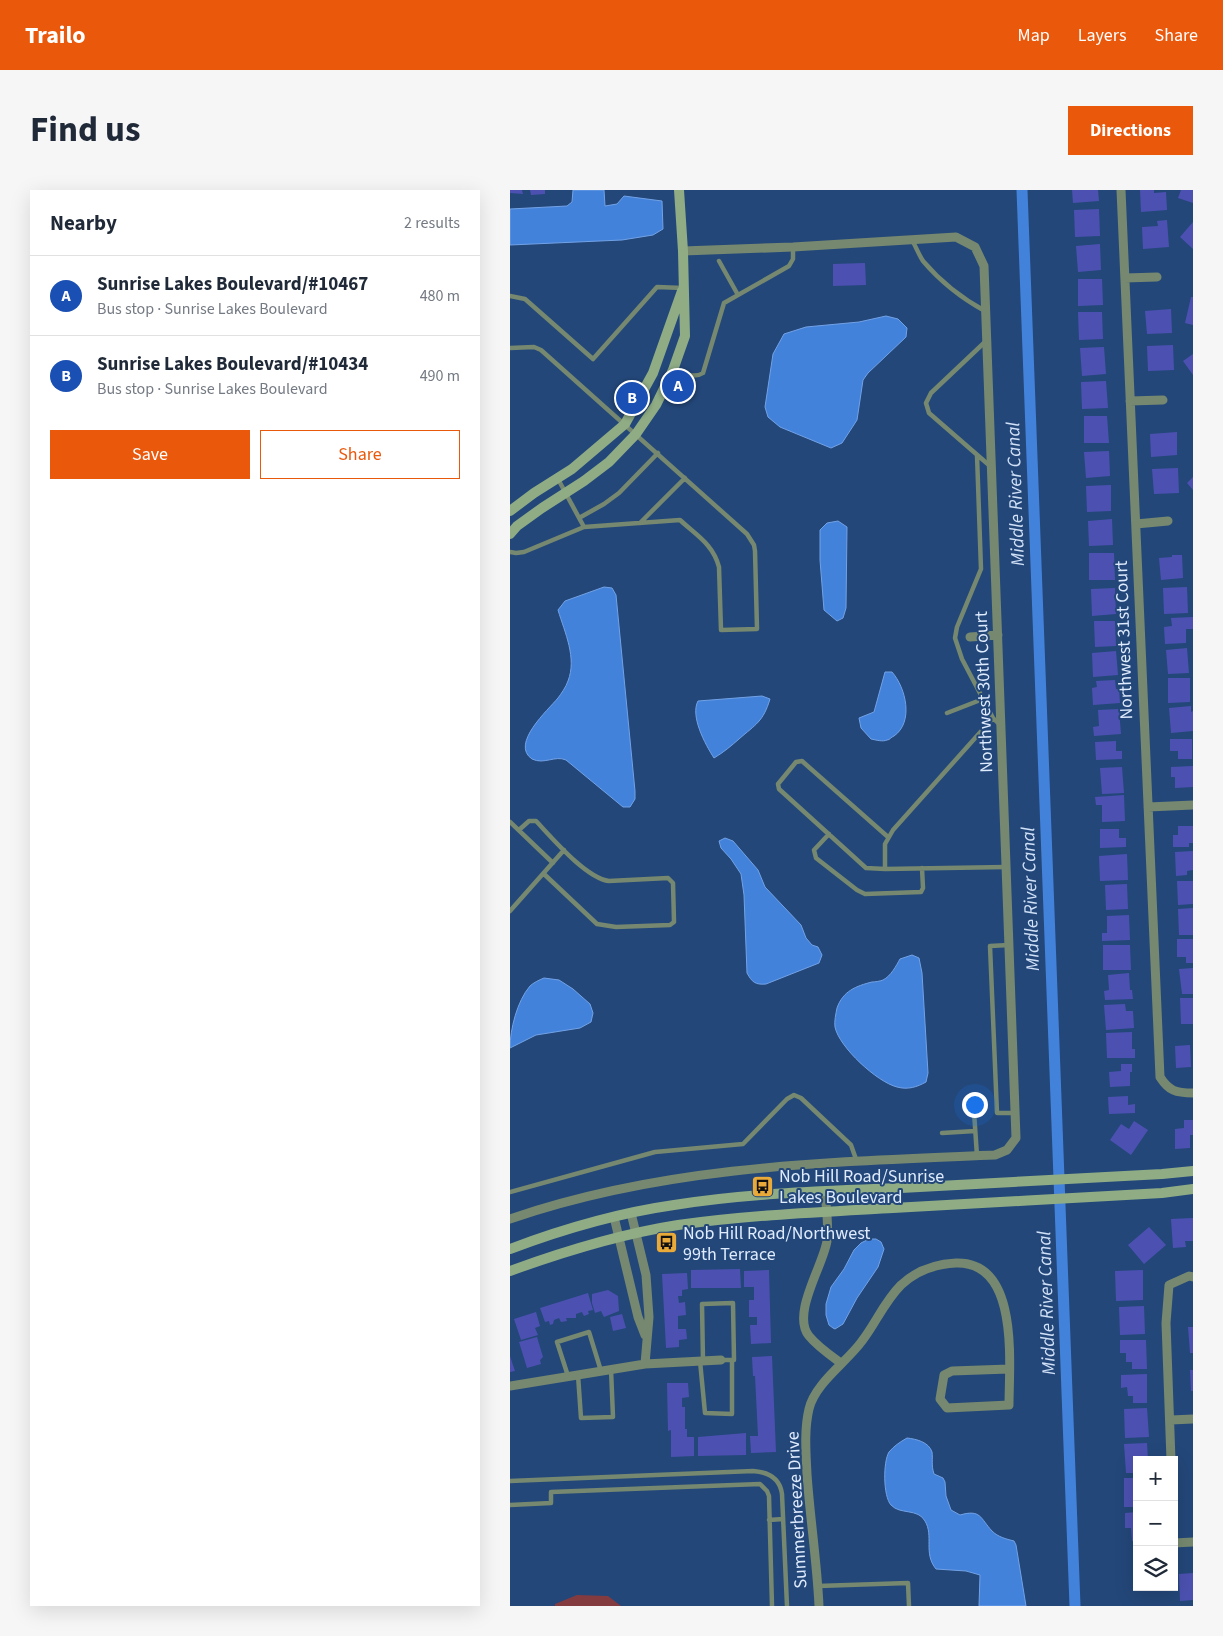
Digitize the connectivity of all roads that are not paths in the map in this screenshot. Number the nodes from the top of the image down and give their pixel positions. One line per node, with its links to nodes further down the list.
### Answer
1 (679, 190): 5 (main road)
2 (1121, 190): 8 (street, Northwest 31st Court)
3 (912, 240): 4 (street); 12 (lane); 12 (street, Northwest 30th Court)
4 (793, 247): 5 (street); 10 (lane)
5 (683, 251): 9 (main road)
6 (719, 261): 10 (lane)
7 (1157, 277): 8 (street)
8 (1124, 278): 17 (street, Northwest 31st Court)
9 (683, 288): 11 (lane); 15 (main road); 18 (main road)
10 (738, 295): 15 (lane)
11 (510, 296)
12 (986, 311): 13 (street, Northwest 30th Court)
13 (987, 340): 21 (lane); 22 (street, Northwest 30th Court)
14 (510, 348): 18 (lane)
15 (673, 370): 19 (main road)
16 (1163, 400): 17 (street)
17 (1130, 401): 30 (street, Northwest 31st Court)
18 (625, 424): 19 (lane); 23 (main road)
19 (636, 434): 20 (lane); 25 (main road)
20 (658, 453): 24 (lane); 27 (lane)
21 (977, 455): 22 (lane); 36 (lane)
22 (992, 468): 34 (street, Northwest 30th Court)
23 (557, 478): 25 (lane); 26 (main road)
24 (685, 478): 29 (lane); 29 (lane)
25 (564, 493): 27 (lane); 32 (main road)
26 (510, 511)
27 (579, 518): 31 (lane)
28 (1168, 521): 30 (street)
29 (640, 523): 31 (lane)
30 (1136, 524): 41 (street, Northwest 31st Court)
31 (584, 527): 33 (lane)
32 (510, 534)
33 (510, 552)
34 (998, 635): 35 (street); 39 (street, Northwest 30th Court)
35 (970, 637)
36 (983, 699): 37 (lane); 38 (lane)
37 (947, 713)
38 (993, 718): 39 (lane); 45 (lane)
39 (1001, 726): 48 (street, Northwest 30th Court)
40 (1193, 805): 41 (street)
41 (1148, 808): 54 (street, Northwest 31st Court)
42 (510, 822): 43 (lane)
43 (519, 830): 46 (lane); 47 (lane)
44 (829, 834): 45 (lane); 49 (lane); 50 (lane)
45 (888, 837): 50 (lane)
46 (564, 850): 47 (lane); 51 (lane)
47 (553, 863): 51 (lane)
48 (1006, 867): 49 (lane); 53 (street, Northwest 30th Court)
49 (922, 868): 50 (lane)
50 (885, 869)
51 (544, 874): 52 (lane)
52 (510, 911)
53 (1009, 945): 56 (street, Northwest 30th Court); 56 (lane)
54 (1193, 1092)
55 (973, 1097): 57 (lane)
56 (1016, 1113): 59 (street, Northwest 30th Court)
57 (975, 1131): 58 (lane); 59 (lane)
58 (942, 1133)
59 (977, 1156): 60 (street)
60 (857, 1162): 64 (lane); 68 (street)
61 (1193, 1171): 63 (main road)
62 (1193, 1189): 65 (main road)
63 (825, 1191): 65 (street); 66 (main road)
64 (510, 1192)
65 (827, 1212): 69 (main road); 79 (street)
66 (631, 1213): 67 (main road); 69 (street)
67 (614, 1217): 70 (street); 71 (main road)
68 (510, 1219)
69 (636, 1233): 70 (main road); 74 (street)
70 (619, 1237): 72 (main road); 74 (street)
71 (510, 1249)
72 (510, 1271)
73 (1193, 1277): 87 (street)
74 (646, 1337): 78 (street)
75 (721, 1360): 76 (lane); 77 (street)
76 (732, 1360): 77 (lane); 77 (lane)
77 (702, 1361): 78 (street)
78 (645, 1364): 80 (street)
79 (841, 1364): 81 (street, Summerbreeze Drive); 99 (street, Summerbreeze Drive)
80 (611, 1369): 82 (street); 83 (lane)
81 (1009, 1369): 81 (street, Summerbreeze Drive)
82 (601, 1371): 83 (street); 84 (lane)
83 (578, 1374): 84 (street)
84 (568, 1376): 85 (street)
85 (510, 1386)
86 (1193, 1419): 87 (street)
87 (1170, 1420): 88 (street)
88 (1171, 1456)
89 (720, 1473): 90 (lane); 92 (lane); 95 (lane)
90 (550, 1479): 91 (lane); 93 (lane)
91 (510, 1481)
92 (721, 1486): 93 (lane); 96 (lane)
93 (551, 1492): 94 (lane)
94 (510, 1504)
95 (783, 1519): 96 (lane); 101 (lane)
96 (769, 1520): 100 (lane)
97 (1193, 1542): 98 (street)
98 (1178, 1543)
99 (818, 1586): 102 (street, Summerbreeze Drive); 103 (lane)
100 (772, 1606)
101 (786, 1606)
102 (819, 1606)
103 (909, 1606)

